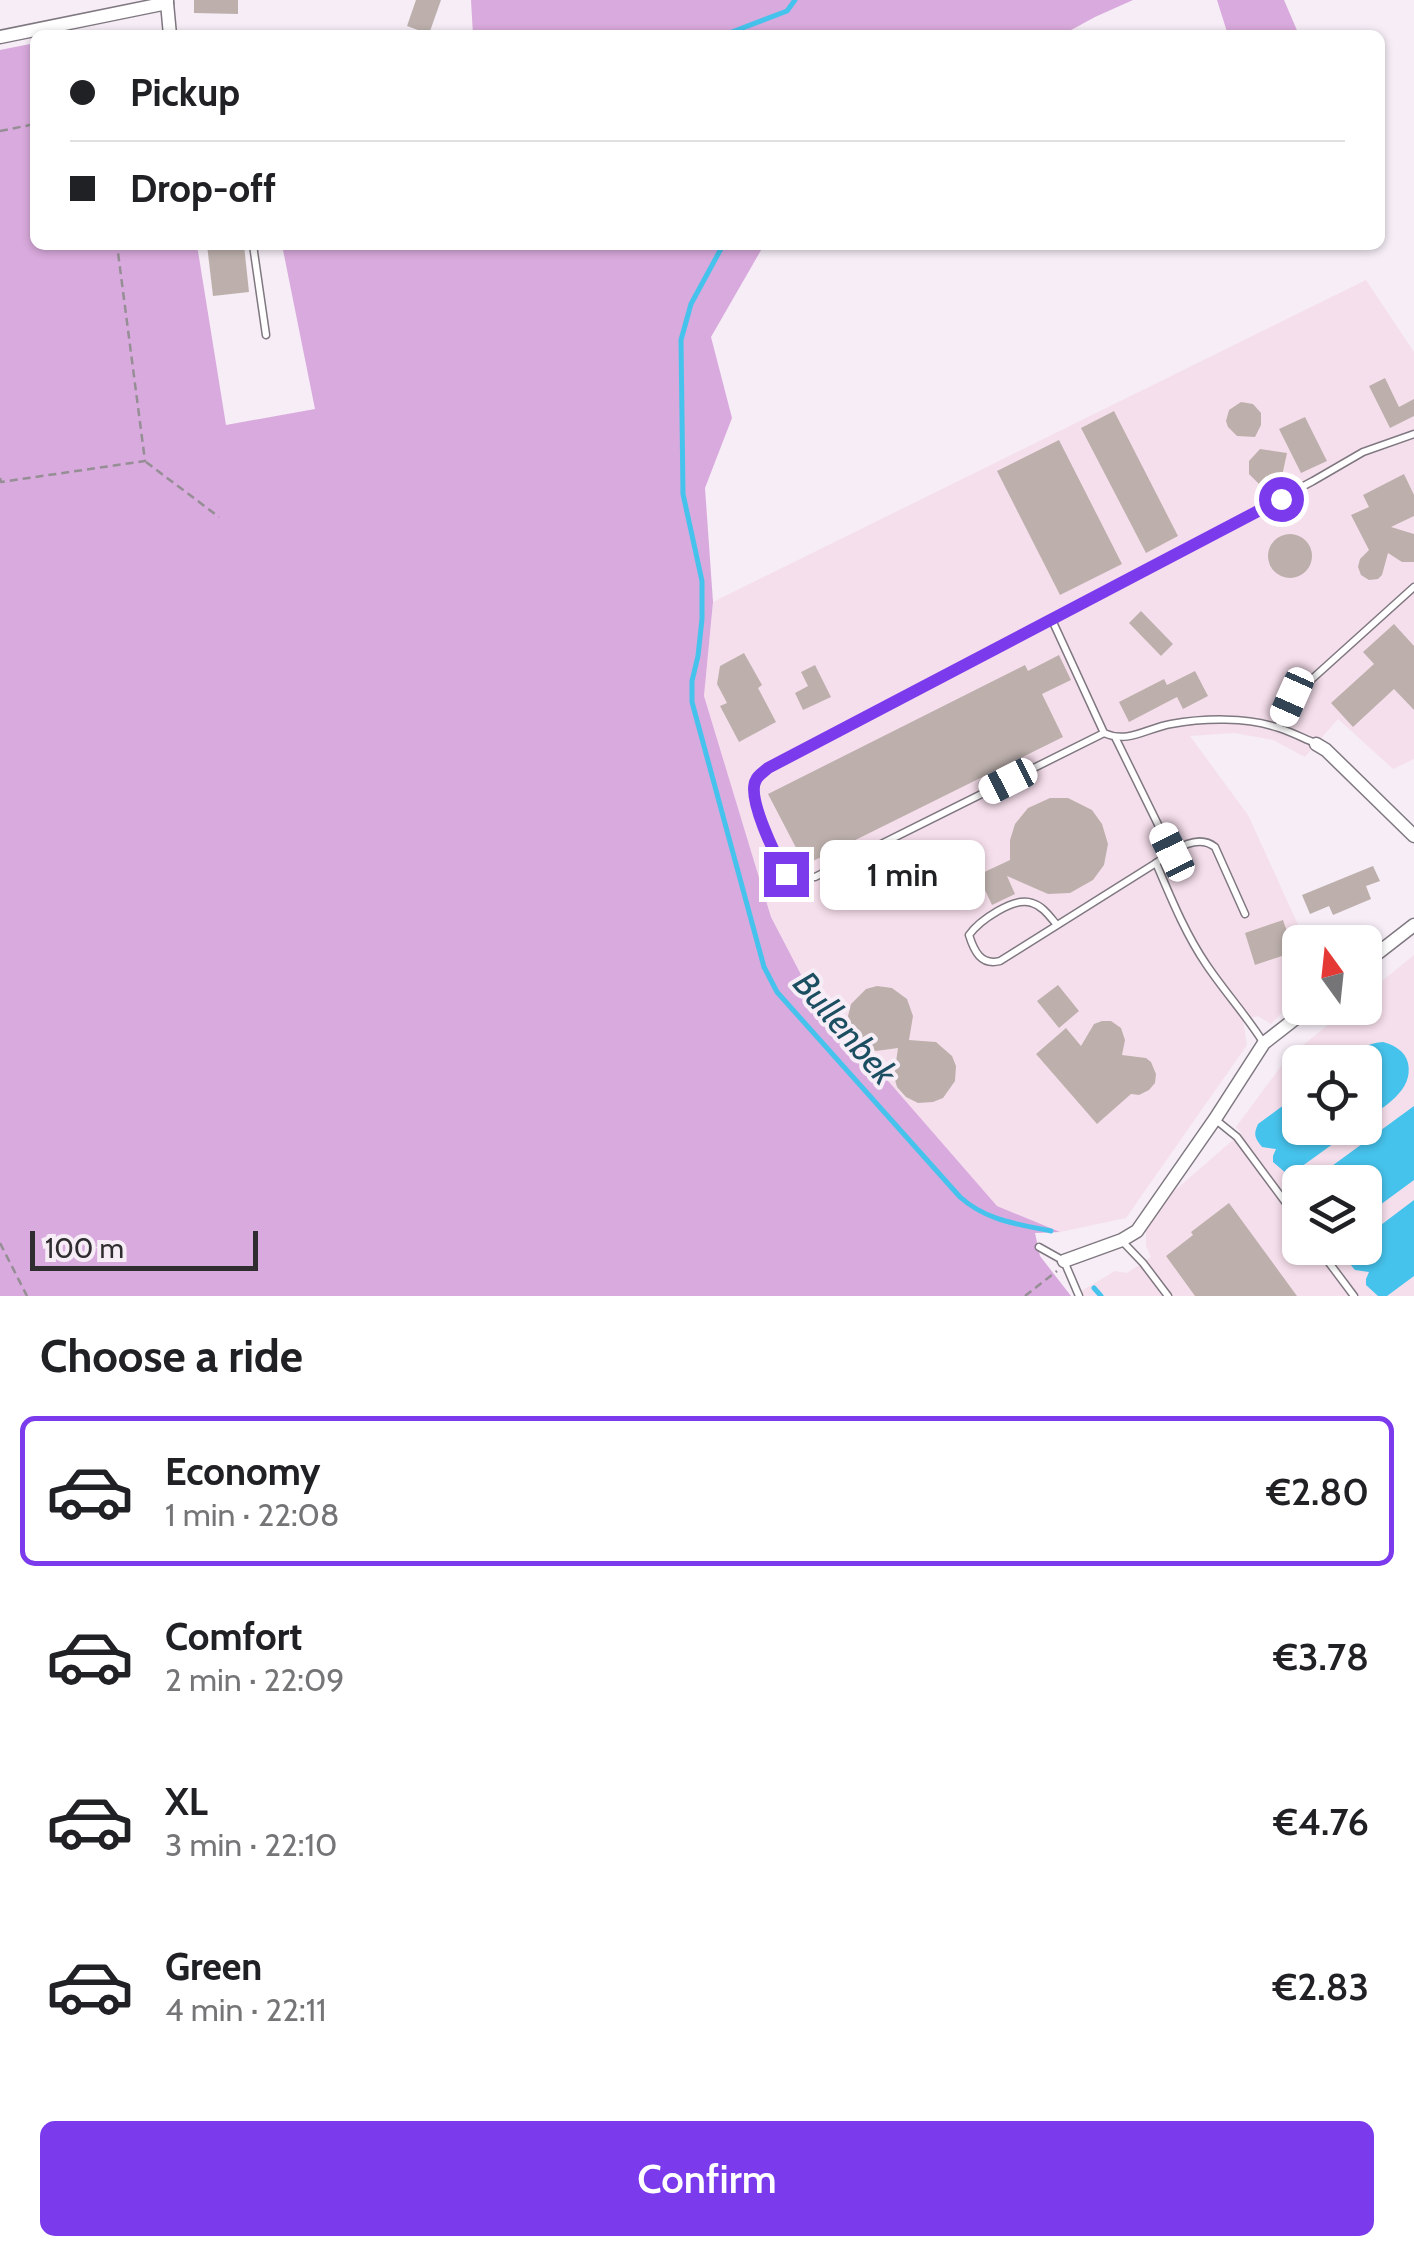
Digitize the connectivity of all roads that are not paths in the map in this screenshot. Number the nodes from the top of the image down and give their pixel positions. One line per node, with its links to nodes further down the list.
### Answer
1 (167, 2): 2 (street); 3 (street)
2 (33, 30)
3 (169, 30)
4 (30, 31): 5 (street)
5 (0, 37)
6 (255, 250): 7 (lane)
7 (266, 335)
8 (1414, 434): 10 (lane)
9 (1414, 588): 11 (lane)
10 (1052, 620): 12 (lane); 12 (lane)
11 (1278, 727): 13 (lane); 14 (lane)
12 (1104, 734): 13 (lane)
13 (1116, 739): 16 (lane)
14 (1316, 744): 15 (street)
15 (1414, 836)
16 (1172, 852): 17 (lane); 18 (lane)
17 (1156, 863): 19 (lane); 23 (lane)
18 (1245, 914)
19 (1057, 925): 19 (lane)
20 (1414, 925): 21 (street)
21 (1382, 950)
22 (1287, 1025): 23 (street)
23 (1264, 1043): 24 (street)
24 (1215, 1119): 25 (lane); 26 (street)
25 (1282, 1198)
26 (1122, 1240): 28 (street); 31 (lane)
27 (1039, 1247): 28 (lane)
28 (1064, 1262): 30 (lane)
29 (1331, 1265): 32 (lane)
30 (1079, 1296)
31 (1168, 1296)
32 (1354, 1296)

